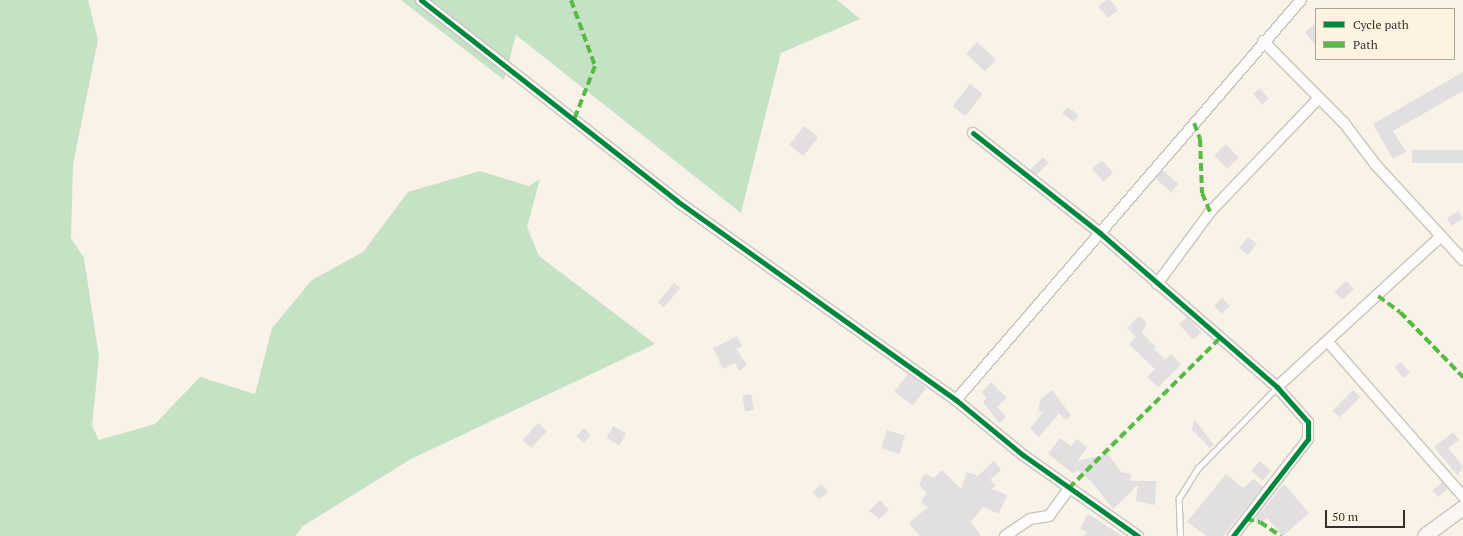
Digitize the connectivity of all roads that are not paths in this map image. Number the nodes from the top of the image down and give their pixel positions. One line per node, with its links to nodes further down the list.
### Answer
1 (421, 0): 12 (street)
2 (1301, 0): 3 (street)
3 (1264, 41): 4 (street); 6 (street)
4 (1319, 98): 7 (street); 9 (street)
5 (973, 133): 6 (street)
6 (1100, 233): 9 (street); 12 (street)
7 (1440, 237): 8 (street); 10 (street)
8 (1463, 260)
9 (1157, 284): 11 (street)
10 (1328, 342): 11 (street); 14 (street)
11 (1277, 387): 18 (lane); 19 (street)
12 (956, 400): 13 (street)
13 (1069, 488): 16 (street); 17 (street)
14 (1463, 496)
15 (1463, 508): 20 (main road)
16 (1005, 536)
17 (1138, 536)
18 (1180, 536)
19 (1233, 536)
20 (1425, 536)

